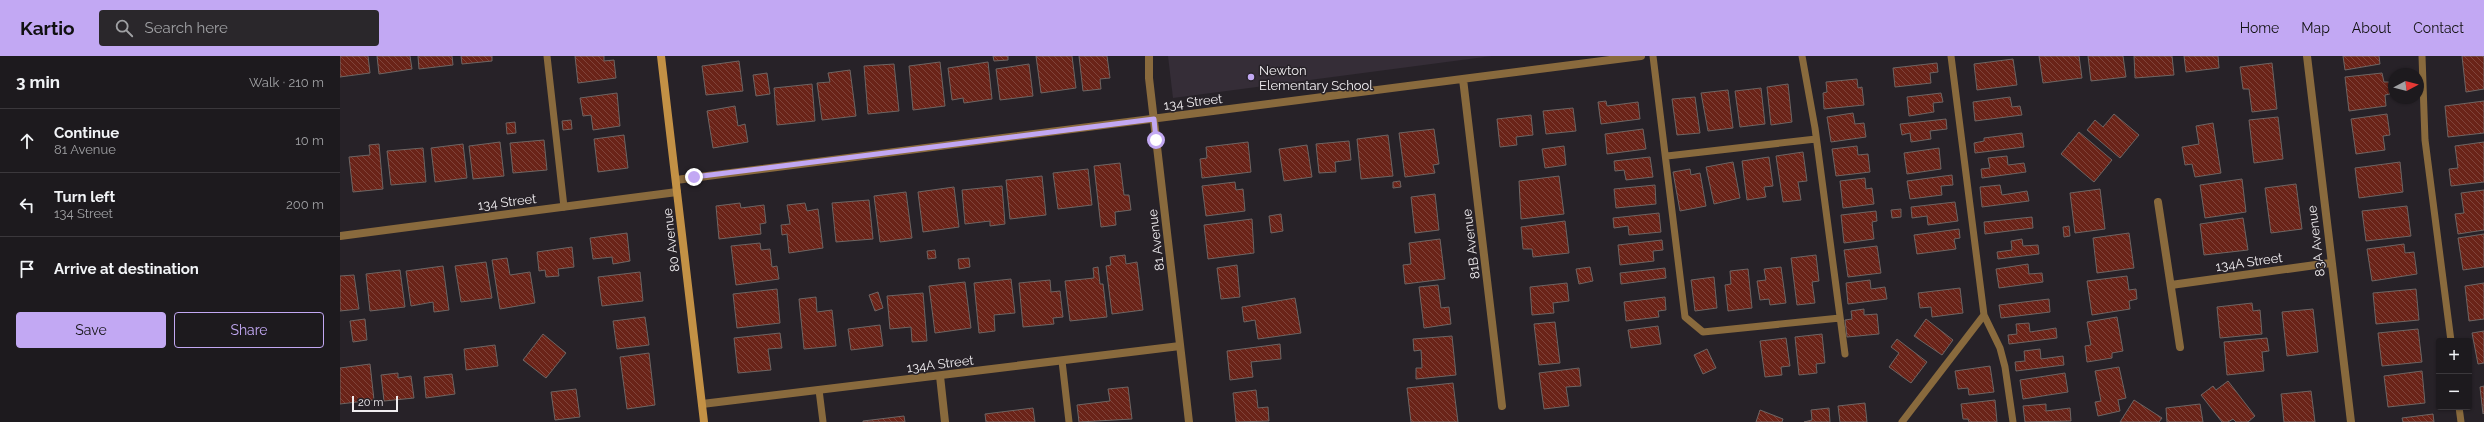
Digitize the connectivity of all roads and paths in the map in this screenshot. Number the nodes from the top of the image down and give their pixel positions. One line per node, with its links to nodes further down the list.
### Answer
1 (547, 56): 17 (lane)
2 (661, 56): 14 (main road, 80 Avenue)
3 (1149, 56): 11 (street, 81 Avenue)
4 (1641, 56): 10 (street, 134 Street)
5 (1653, 56): 13 (lane)
6 (1802, 56): 12 (lane)
7 (1951, 56): 21 (lane)
8 (2307, 56): 19 (street, 83A Avenue)
9 (2422, 56): 23 (lane)
10 (1462, 79): 11 (street, 134 Street); 31 (street, 81B Avenue)
11 (1154, 119): 14 (street, 134 Street); 24 (street, 81 Avenue)
12 (1816, 139): 13 (lane); 22 (lane)
13 (1667, 156): 22 (lane)
14 (676, 180): 15 (main road, 80 Avenue)
15 (677, 192): 17 (street, 134 Street); 30 (main road, 80 Avenue)
16 (2158, 202): 20 (street)
17 (564, 207): 18 (street, 134 Street)
18 (340, 236)
19 (2330, 263): 20 (street, 134A Street); 40 (street, 83A Avenue)
20 (2171, 285): 25 (street)
21 (1984, 315): 38 (lane); 39 (lane)
22 (1840, 318): 26 (lane)
23 (2451, 338)
24 (1180, 346): 27 (street, 134A Street); 37 (street, 81 Avenue)
25 (2180, 347)
26 (1845, 354)
27 (1062, 361): 28 (street, 134A Street); 36 (lane)
28 (940, 376): 29 (street, 134A Street); 35 (street)
29 (819, 390): 30 (street, 134A Street); 34 (lane)
30 (702, 404): 33 (main road, 80 Avenue)
31 (1502, 406)
32 (2459, 410): 41 (lane)
33 (704, 422)
34 (824, 422)
35 (946, 422)
36 (1069, 422)
37 (1189, 422)
38 (1902, 422)
39 (2012, 422)
40 (2351, 422)
41 (2461, 422)

